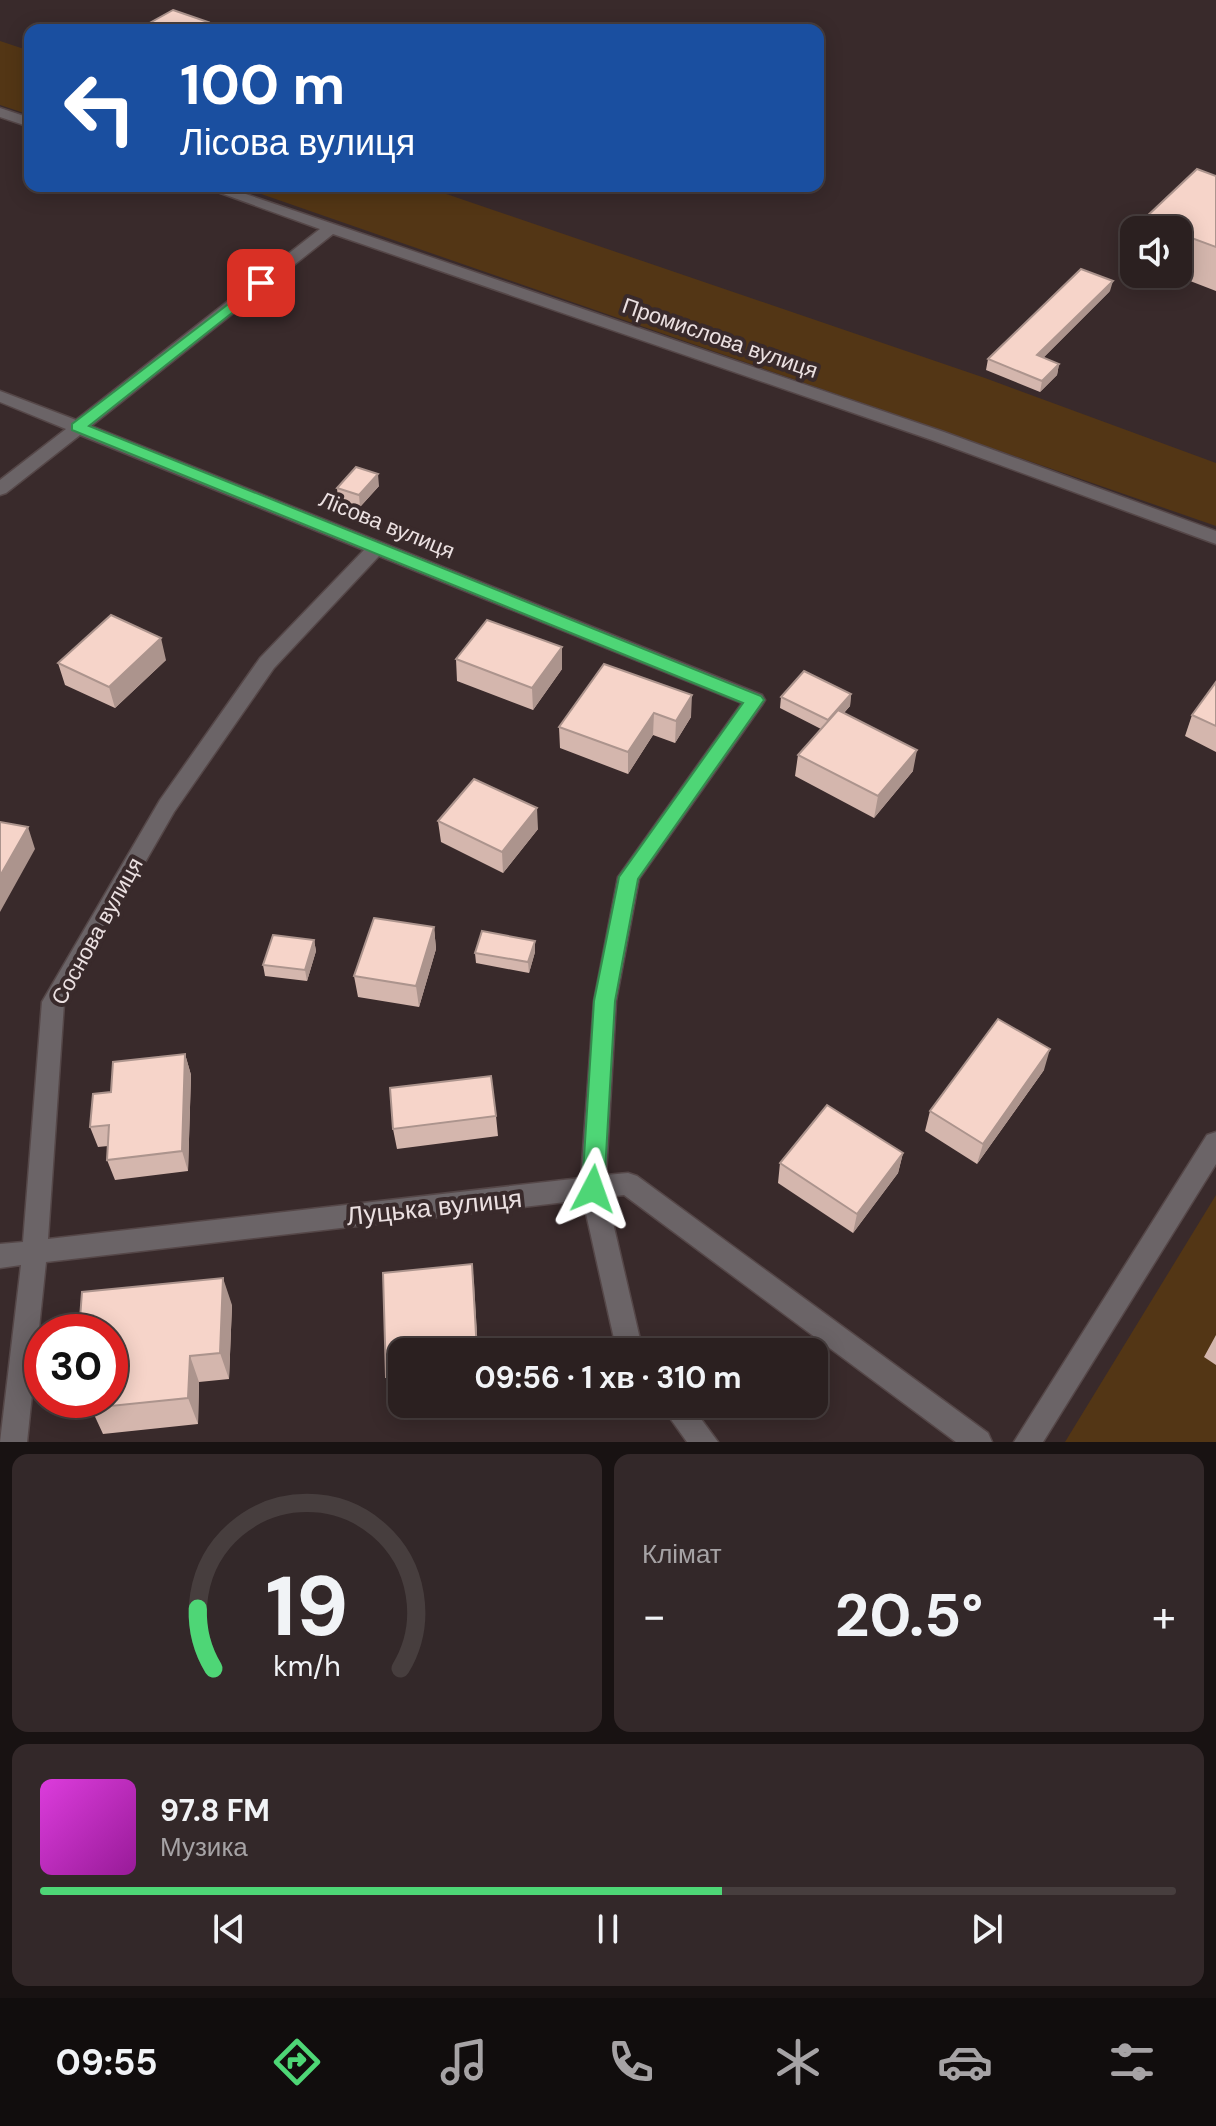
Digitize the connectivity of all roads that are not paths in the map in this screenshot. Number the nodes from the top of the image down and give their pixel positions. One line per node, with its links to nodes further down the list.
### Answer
1 (0, 112): 2 (street)
2 (24, 121)
3 (225, 192): 4 (street, Промислова вулиця)
4 (330, 229): 6 (street); 8 (street, Промислова вулиця)
5 (0, 396): 6 (street, Лісова вулиця)
6 (77, 427): 7 (street); 9 (street, Лісова вулиця)
7 (0, 489)
8 (1216, 538)
9 (377, 547): 11 (street, Лісова вулиця); 12 (street, Соснова вулиця)
10 (1216, 1143): 19 (street)
11 (593, 1189): 12 (street, Луцька вулиця); 14 (street); 18 (street, Луцька вулиця)
12 (35, 1252): 13 (street, Луцька вулиця); 16 (street, Соснова вулиця)
13 (0, 1256)
14 (627, 1338)
15 (684, 1418): 17 (street)
16 (13, 1442)
17 (704, 1442)
18 (978, 1442)
19 (1028, 1442)

